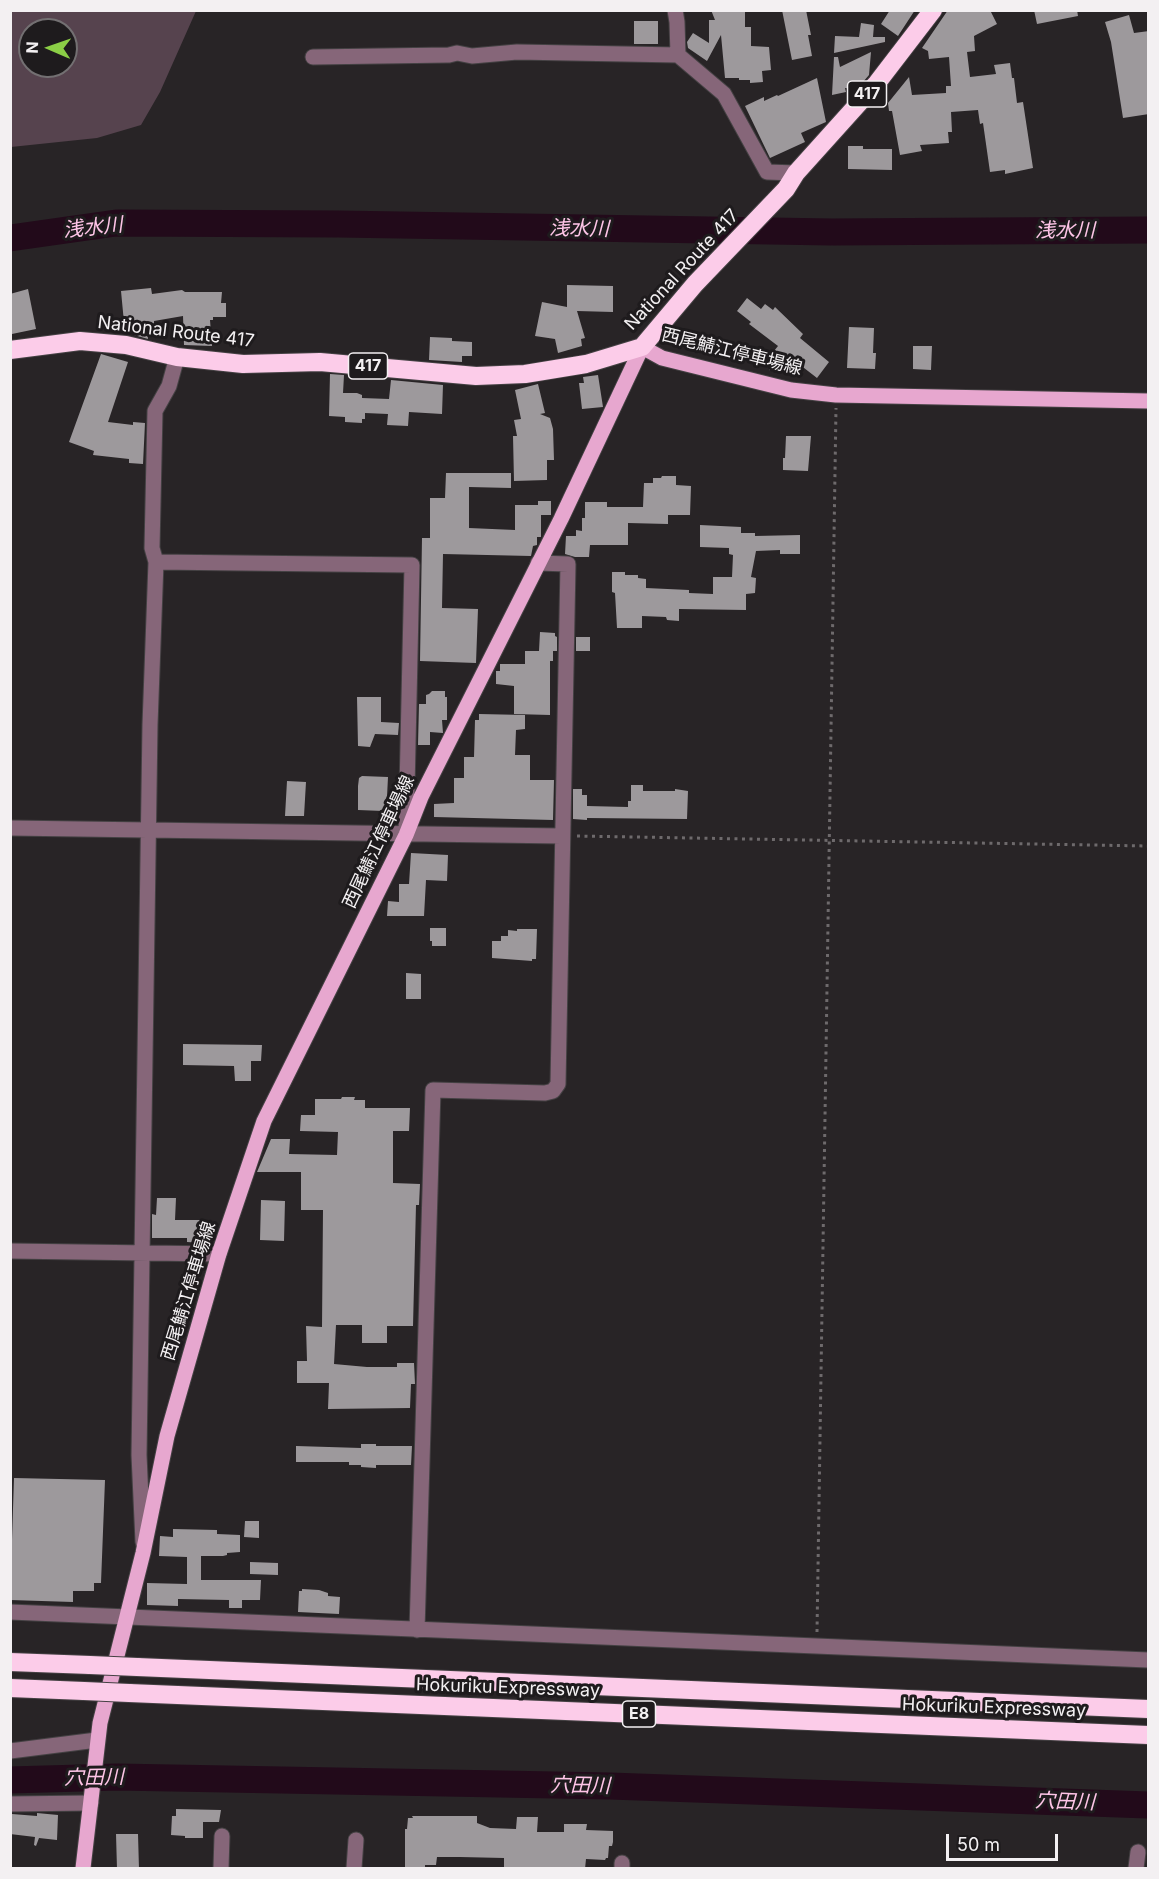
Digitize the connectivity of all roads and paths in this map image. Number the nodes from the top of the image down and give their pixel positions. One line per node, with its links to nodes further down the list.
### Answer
1 (675, 10): 3 (street)
2 (933, 10): 5 (highway, National Route 417 / 417)
3 (678, 55): 4 (street); 5 (street)
4 (313, 57)
5 (796, 173): 6 (highway, National Route 417 / 417)
6 (642, 347): 8 (highway, National Route 417 / 417); 9 (main road, 西尾鯖江停車場線); 12 (main road, 西尾鯖江停車場線)
7 (10, 350): 8 (highway, National Route 417 / 417)
8 (177, 357): 11 (street)
9 (836, 395): 10 (main road, 西尾鯖江停車場線); 17 (path)
10 (1149, 401)
11 (156, 562): 14 (street); 15 (street)
12 (538, 563): 15 (main road, 西尾鯖江停車場線); 16 (street)
13 (10, 828): 14 (street)
14 (150, 830): 15 (street); 20 (street)
15 (406, 835): 16 (street); 21 (main road, 西尾鯖江停車場線)
16 (562, 836): 17 (path); 25 (street)
17 (829, 842): 18 (path); 26 (path)
18 (1149, 846)
19 (10, 1251): 20 (street)
20 (142, 1254): 21 (street); 22 (street)
21 (219, 1254): 22 (main road, 西尾鯖江停車場線)
22 (143, 1553): 24 (main road, 西尾鯖江停車場線)
23 (10, 1612): 24 (street)
24 (127, 1617): 25 (street); 32 (main road, 西尾鯖江停車場線)
25 (417, 1630): 26 (street)
26 (817, 1646): 27 (street)
27 (1149, 1660)
28 (10, 1662): 30 (highway, Hokuriku Expressway / E8, bridge)
29 (10, 1688): 31 (highway, Hokuriku Expressway / E8, bridge)
30 (1149, 1709)
31 (1149, 1735)
32 (98, 1740): 33 (street); 34 (main road, 西尾鯖江停車場線)
33 (10, 1751)
34 (92, 1800): 35 (street); 39 (main road, 西尾鯖江停車場線)
35 (10, 1804)
36 (222, 1836): 40 (street)
37 (356, 1840): 41 (street)
38 (1138, 1851): 42 (street)
39 (83, 1869)
40 (221, 1869)
41 (354, 1869)
42 (1136, 1869)

